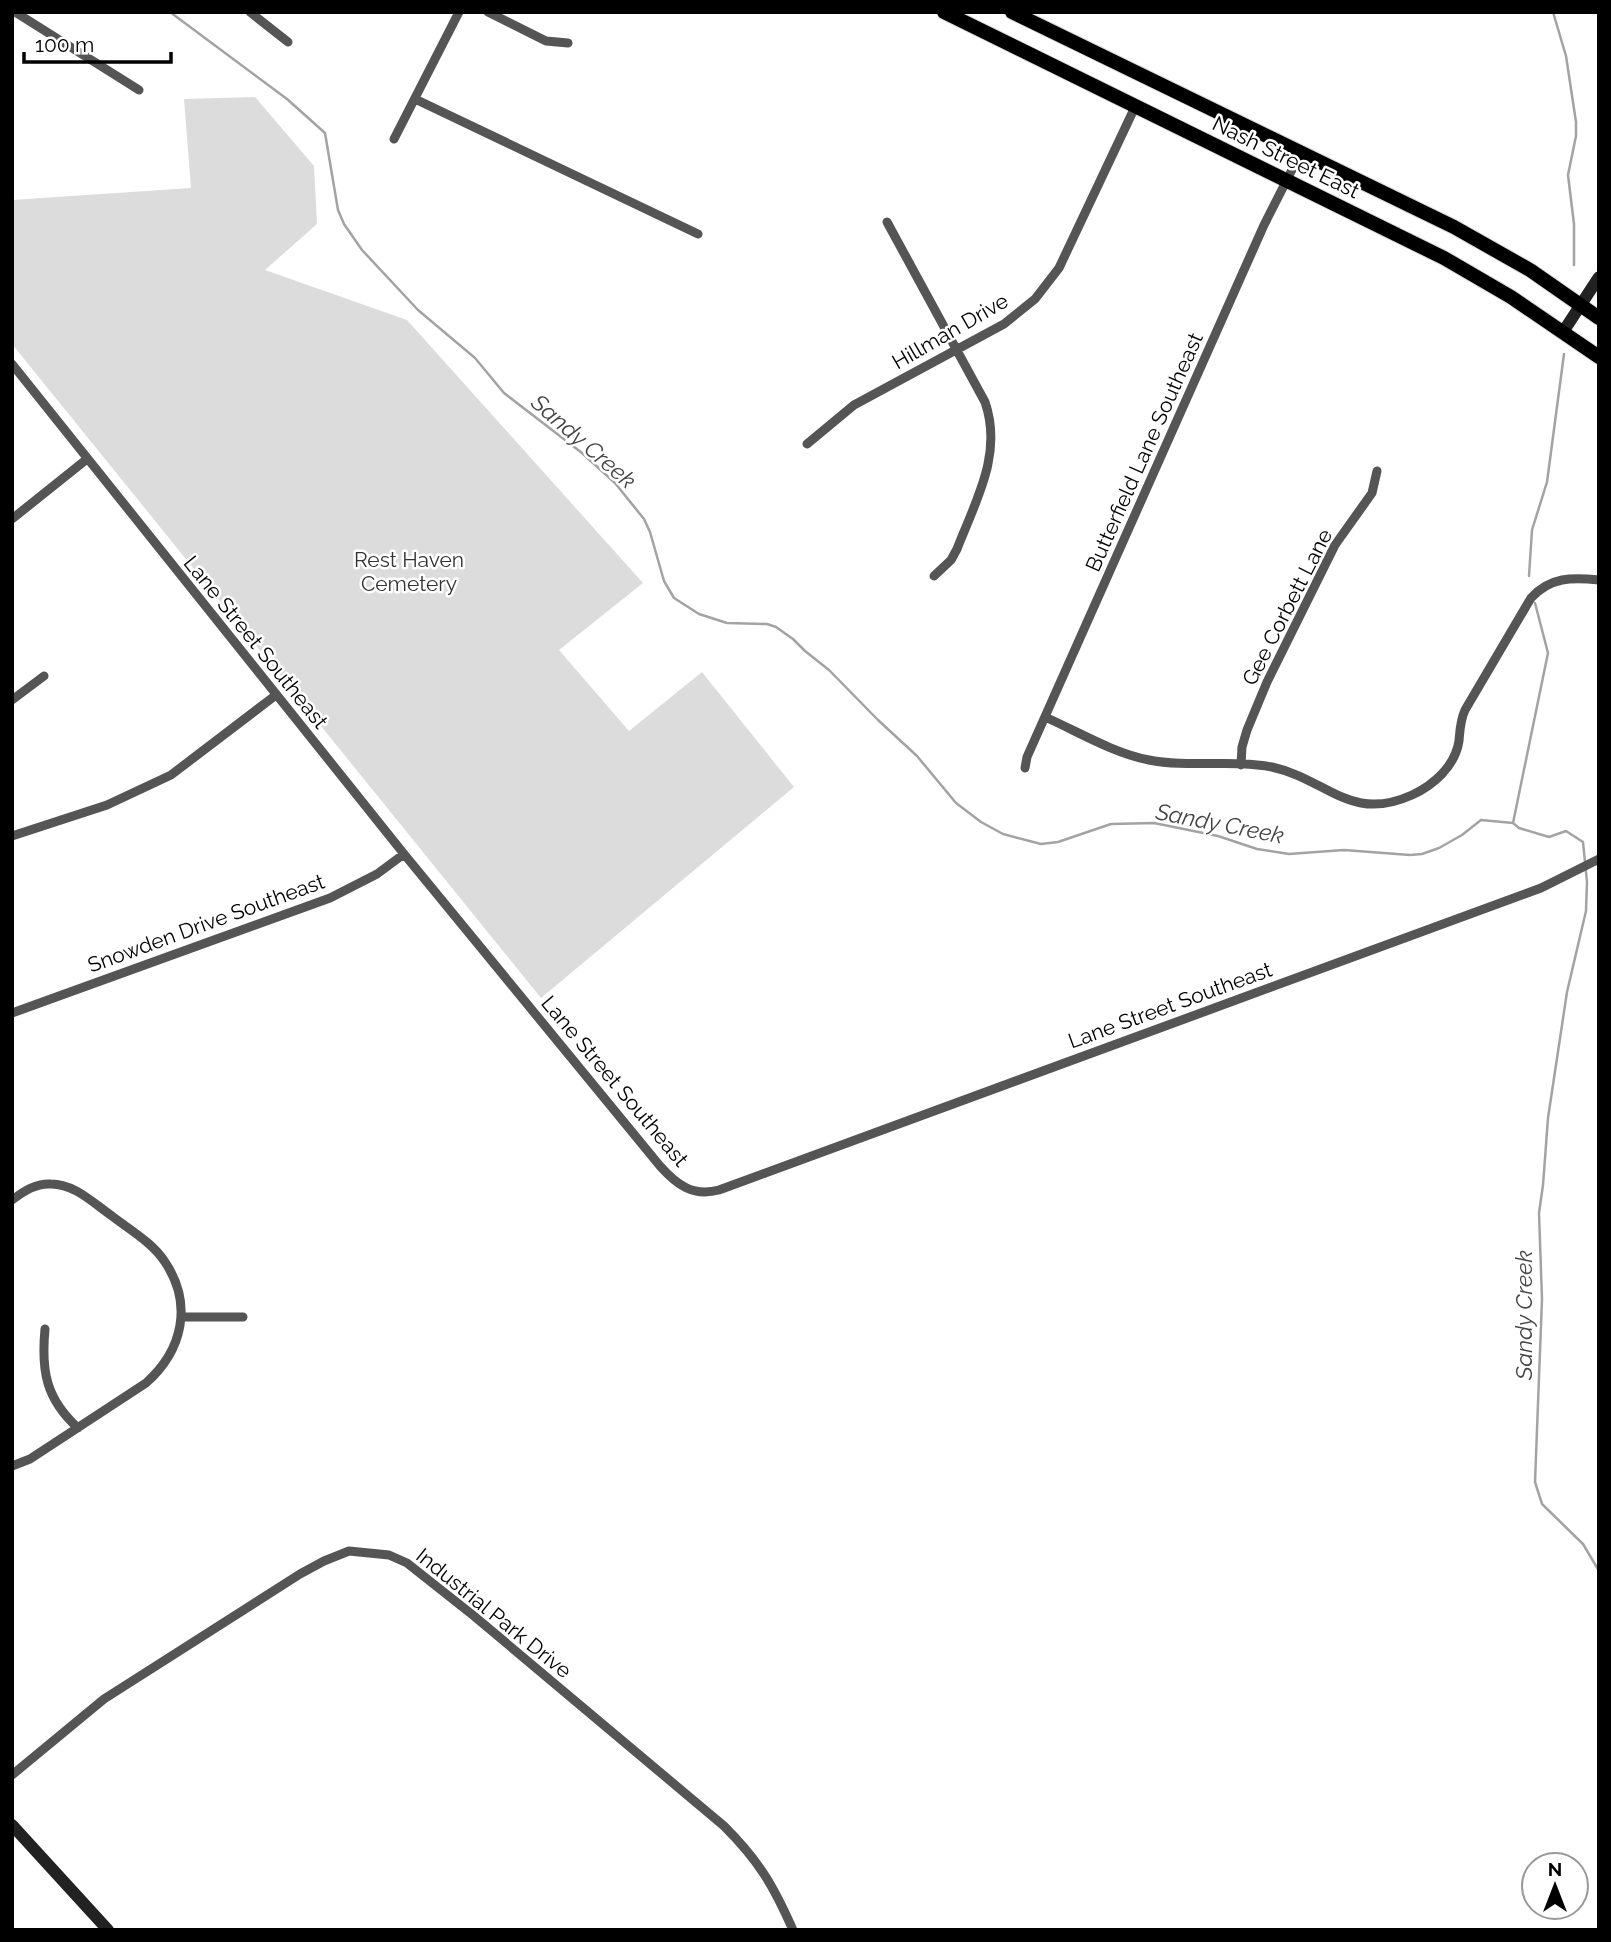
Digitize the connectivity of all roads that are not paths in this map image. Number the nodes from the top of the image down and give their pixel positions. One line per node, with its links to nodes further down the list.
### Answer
1 (250, 12): 7 (street)
2 (458, 12): 10 (street)
3 (488, 12): 8 (street)
4 (944, 12): 11 (main road, Nash Street East)
5 (1012, 12): 13 (main road, Nash Street East)
6 (15, 16): 9 (street)
7 (288, 42)
8 (568, 43)
9 (139, 90)
10 (415, 99): 12 (street); 16 (street)
11 (1135, 107): 14 (main road, Nash Street East); 21 (street, Hillman Drive)
12 (394, 139)
13 (1301, 152): 14 (street, Butterfield Lane Southeast); 18 (main road, Nash Street East)
14 (1287, 180): 20 (main road, Nash Street East); 33 (street, Butterfield Lane Southeast)
15 (887, 222): 21 (street)
16 (698, 234)
17 (1599, 277): 18 (street)
18 (1580, 304): 19 (main road, Nash Street East); 20 (street)
19 (1599, 318)
20 (1563, 332): 22 (main road, Nash Street East)
21 (956, 350): 24 (street, Hillman Drive); 28 (street)
22 (1599, 358)
23 (12, 365): 25 (street, Lane Street Southeast)
24 (807, 444)
25 (87, 459): 27 (street); 31 (street, Lane Street Southeast)
26 (1377, 471): 34 (street, Gee Corbett Lane)
27 (12, 519)
28 (934, 576)
29 (1599, 580): 34 (street)
30 (44, 676): 32 (street)
31 (276, 695): 36 (street); 37 (street, Lane Street Southeast)
32 (12, 700)
33 (1045, 717): 34 (street); 35 (street, Butterfield Lane Southeast)
34 (1241, 765)
35 (1025, 768)
36 (12, 836)
37 (404, 854): 38 (street, Lane Street Southeast); 39 (street, Snowden Drive Southeast)
38 (1596, 861)
39 (12, 1013)
40 (12, 1200): 41 (street)
41 (183, 1317): 42 (street); 44 (street)
42 (243, 1317)
43 (44, 1329): 44 (street)
44 (78, 1429): 45 (street)
45 (12, 1466)
46 (12, 1775): 49 (street, Industrial Park Drive)
47 (12, 1825): 48 (street)
48 (108, 1930)
49 (793, 1930)

